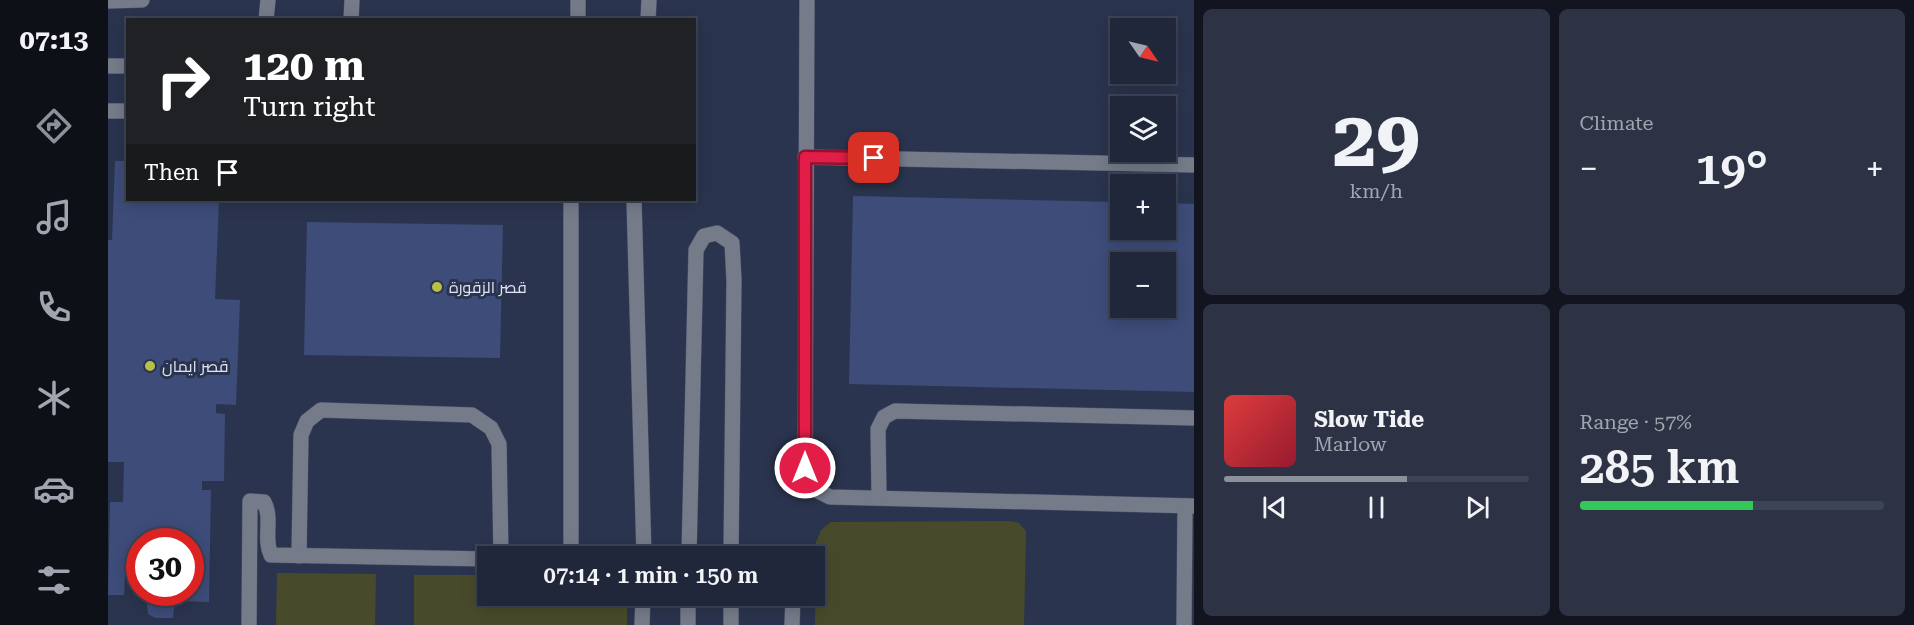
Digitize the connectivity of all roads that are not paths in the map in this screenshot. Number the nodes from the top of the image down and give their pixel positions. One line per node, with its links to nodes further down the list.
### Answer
1 (142, 0): 7 (street)
2 (268, 0): 8 (street)
3 (352, 0): 9 (street)
4 (578, 0): 10 (street)
5 (649, 0): 11 (street)
6 (807, 0): 16 (street)
7 (108, 1)
8 (266, 18)
9 (351, 18)
10 (578, 18)
11 (648, 18)
12 (108, 66): 13 (street)
13 (126, 66)
14 (108, 111): 15 (street)
15 (126, 111)
16 (805, 157): 17 (street); 21 (street)
17 (1194, 165)
18 (571, 201): 24 (street)
19 (634, 201): 25 (street)
20 (1194, 418): 21 (street)
21 (879, 498): 22 (street)
22 (1190, 506): 39 (street)
23 (501, 546): 28 (street)
24 (571, 546)
25 (644, 546)
26 (689, 546): 27 (street)
27 (731, 546)
28 (299, 556): 29 (street); 34 (street)
29 (477, 559)
30 (643, 606): 35 (street)
31 (688, 606): 36 (street)
32 (731, 606): 37 (street)
33 (793, 606): 38 (street)
34 (249, 625)
35 (642, 625)
36 (688, 625)
37 (731, 625)
38 (792, 625)
39 (1184, 625)

